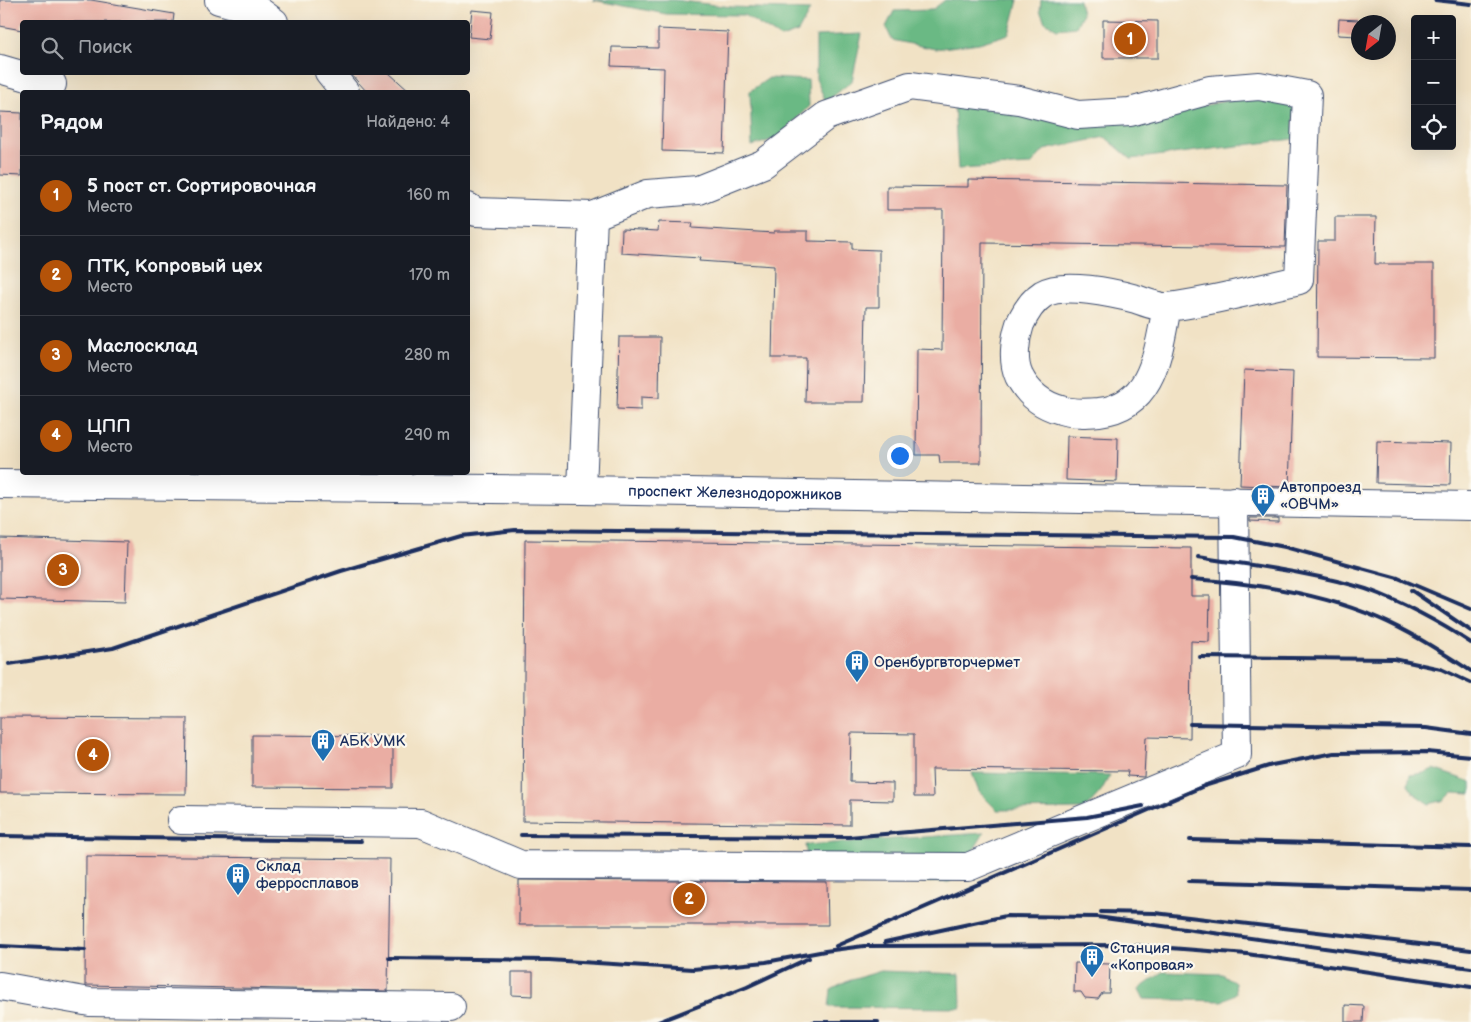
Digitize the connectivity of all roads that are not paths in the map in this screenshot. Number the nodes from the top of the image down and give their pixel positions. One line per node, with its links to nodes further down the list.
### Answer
1 (219, 0): 2 (street)
2 (271, 20)
3 (0, 68): 4 (street)
4 (20, 74)
5 (23, 75): 7 (street)
6 (331, 75): 8 (street)
7 (52, 84)
8 (343, 90)
9 (470, 208): 10 (street)
10 (593, 216): 11 (street); 13 (street)
11 (1167, 307): 11 (street)
12 (0, 484): 13 (street, проспект Железнодорожников)
13 (582, 490): 14 (street, проспект Железнодорожников)
14 (1234, 501): 15 (street, проспект Железнодорожников); 16 (street)
15 (1471, 506)
16 (182, 820)
17 (0, 986): 18 (street)
18 (452, 1007)

